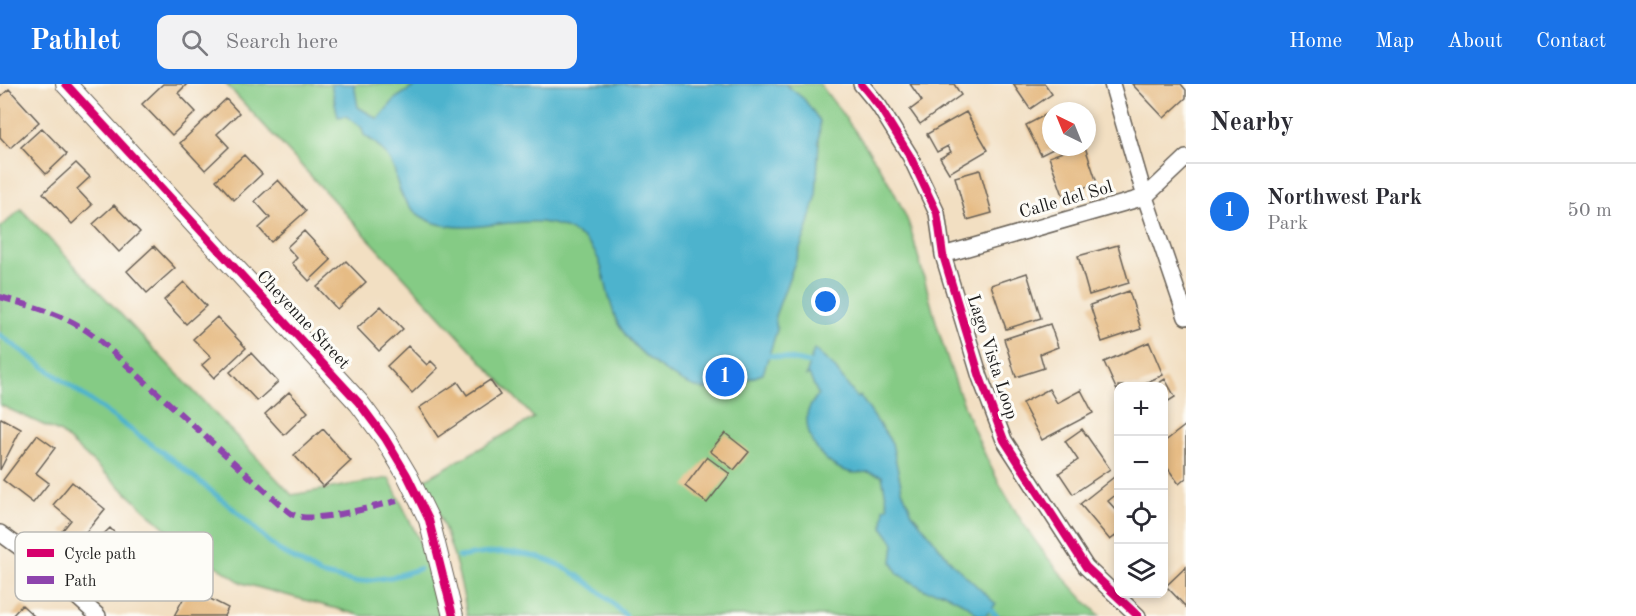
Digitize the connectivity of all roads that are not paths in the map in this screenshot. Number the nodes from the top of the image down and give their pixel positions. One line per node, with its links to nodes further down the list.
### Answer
1 (66, 84): 12 (street, Cheyenne Street)
2 (861, 84): 6 (street, Lago Vista Loop)
3 (1112, 84): 5 (street)
4 (1186, 158): 5 (street, Calle del Sol)
5 (1145, 197): 6 (street, Calle del Sol); 7 (street)
6 (943, 255): 13 (street, Lago Vista Loop)
7 (1186, 317)
8 (0, 533): 9 (street)
9 (15, 544)
10 (81, 601): 11 (street)
11 (98, 616)
12 (453, 616)
13 (1138, 616)

